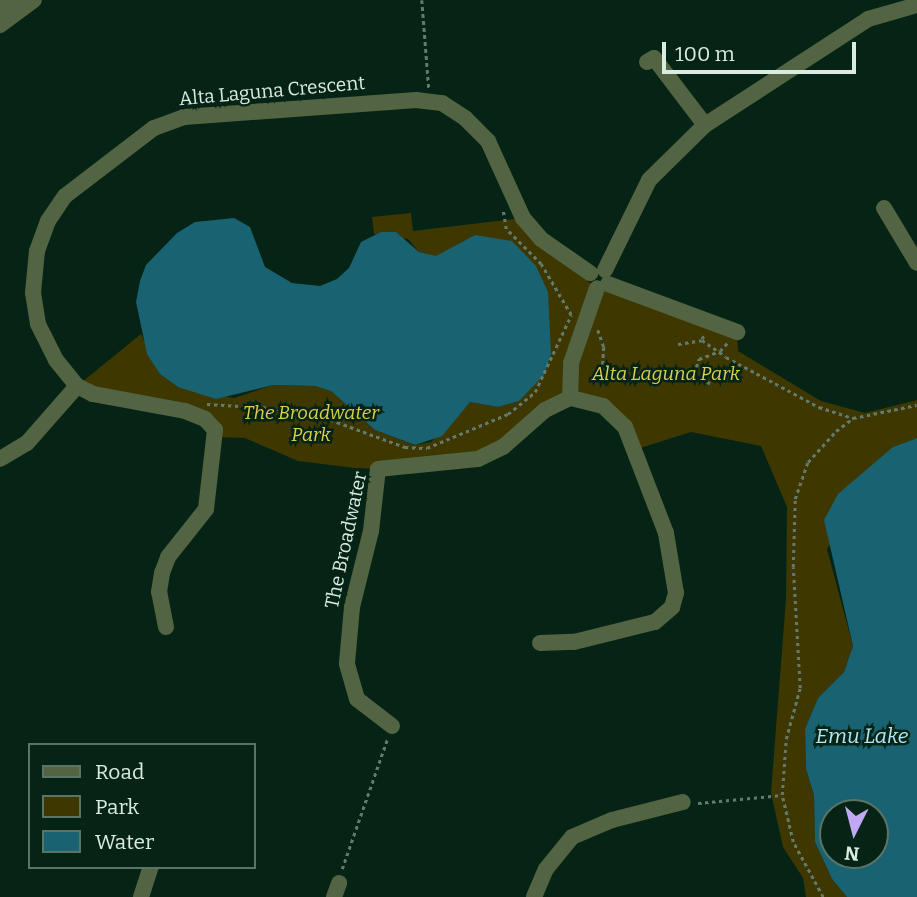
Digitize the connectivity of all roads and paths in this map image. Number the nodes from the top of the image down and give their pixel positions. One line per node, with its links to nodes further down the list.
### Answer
1 (14, 0): 5 (street)
2 (34, 0): 6 (street)
3 (422, 0): 8 (path)
4 (917, 5): 9 (street)
5 (0, 10)
6 (0, 24)
7 (647, 62): 9 (street)
8 (432, 102): 10 (street, Alta Laguna Crescent); 22 (street, Alta Laguna Crescent)
9 (705, 125): 13 (street)
10 (511, 192): 13 (street, Alta Laguna Crescent); 24 (path)
11 (884, 208): 12 (street)
12 (917, 264)
13 (600, 279): 14 (street, Alta Laguna Crescent); 15 (street)
14 (708, 322): 16 (street, Alta Laguna Crescent); 17 (path)
15 (585, 323): 20 (path); 23 (street)
16 (737, 332): 19 (path)
17 (702, 340): 18 (path); 19 (path)
18 (678, 344)
19 (720, 351): 21 (path); 26 (path)
20 (602, 374)
21 (710, 384)
22 (77, 386): 27 (street); 28 (street)
23 (570, 398): 29 (street); 30 (street, The Broadwater)
24 (204, 403)
25 (917, 405): 26 (path)
26 (853, 418): 31 (path)
27 (0, 460)
28 (166, 627)
29 (540, 643)
30 (392, 726): 34 (path)
31 (782, 795): 32 (path); 37 (path)
32 (683, 802): 36 (street)
33 (150, 869): 35 (street)
34 (336, 890)
35 (141, 897)
36 (534, 897)
37 (823, 897)

